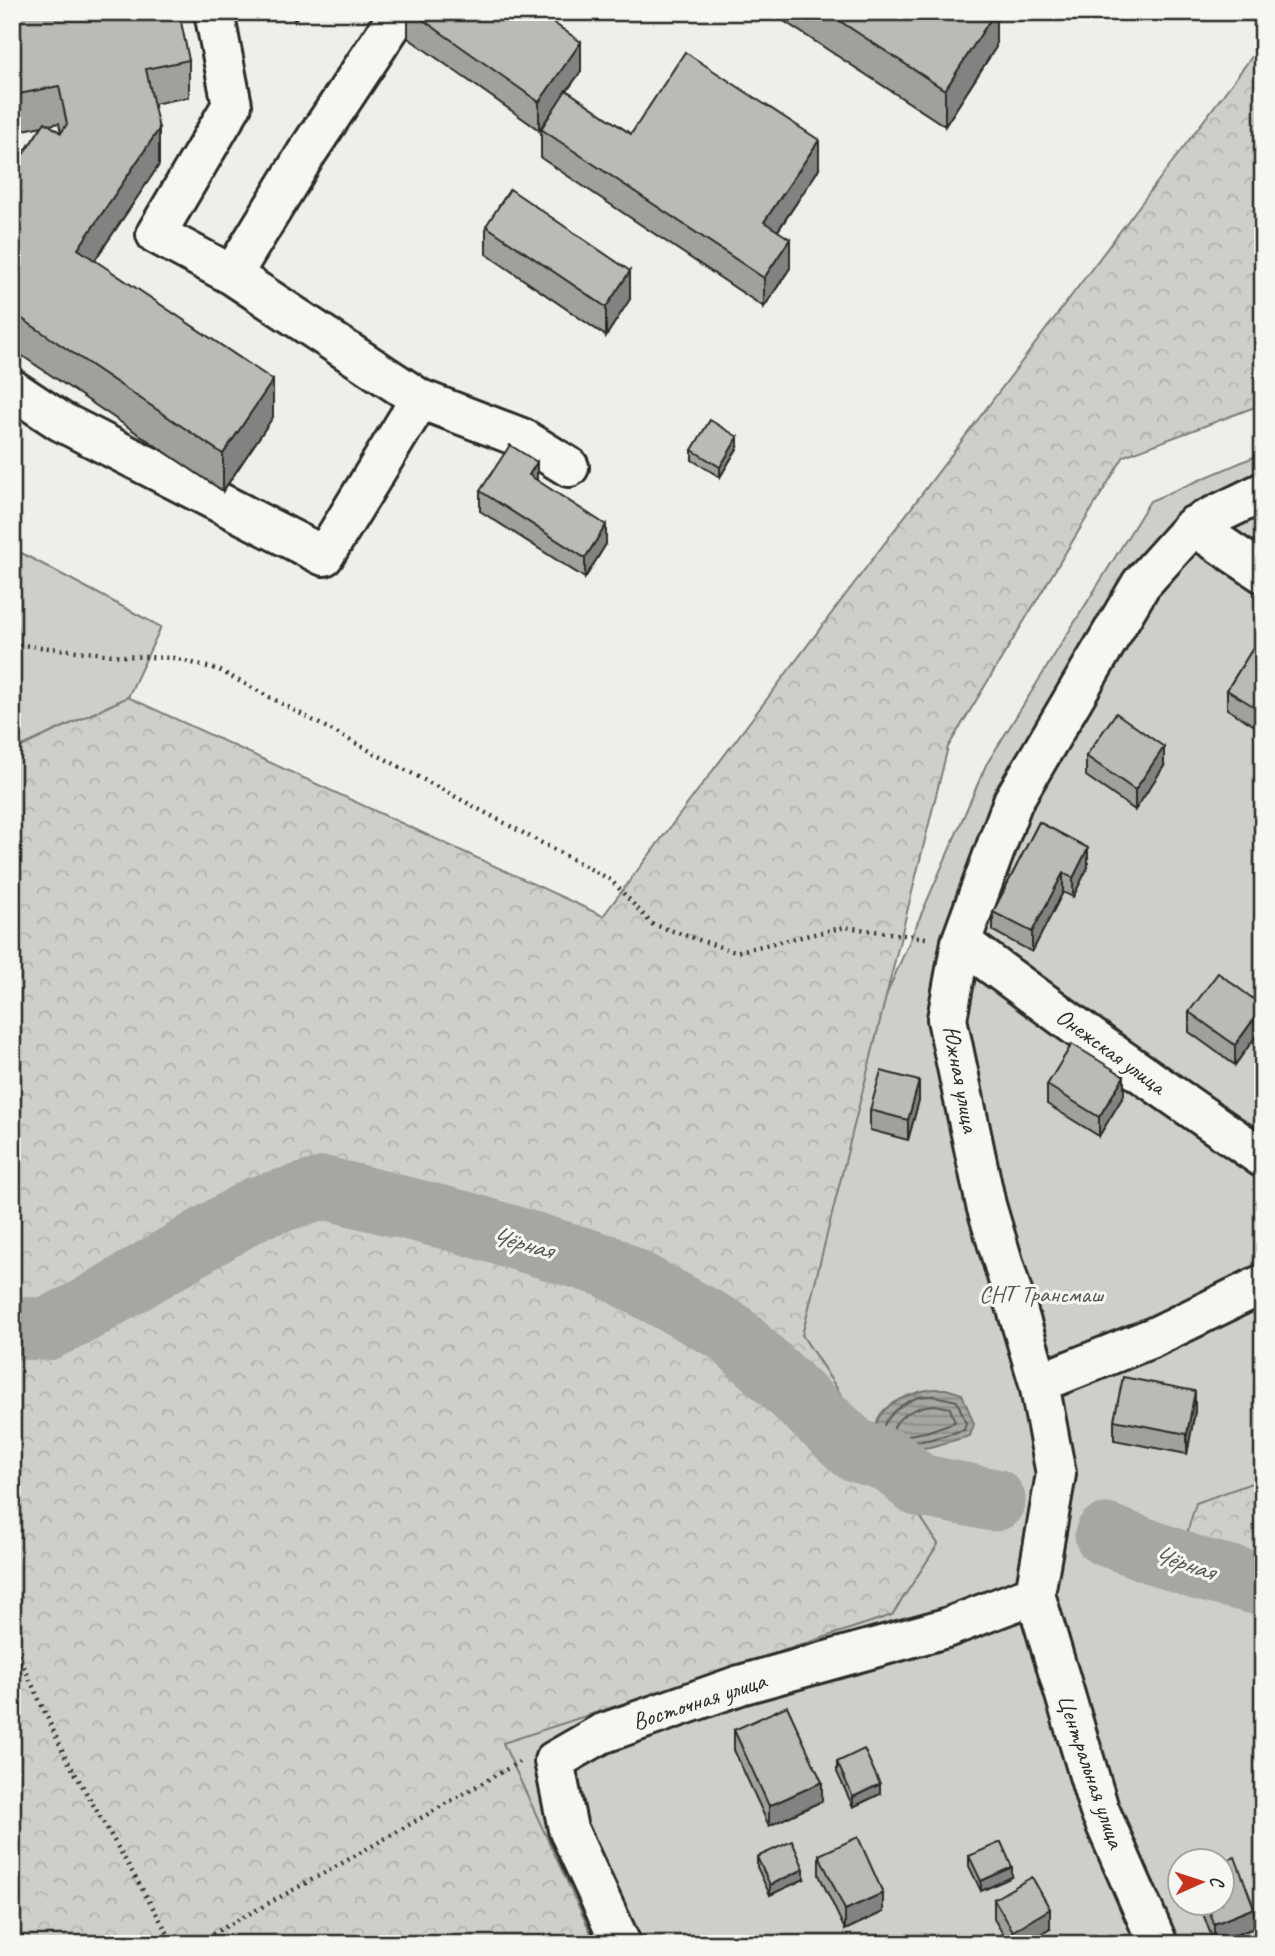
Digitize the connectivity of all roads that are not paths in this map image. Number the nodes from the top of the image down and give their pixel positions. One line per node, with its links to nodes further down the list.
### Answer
1 (214, 12): 3 (street)
2 (400, 12): 3 (street)
3 (232, 275): 5 (street)
4 (12, 389): 5 (street)
5 (420, 399): 6 (street)
6 (569, 467)
7 (1263, 492): 8 (street, Южная улица)
8 (1193, 526): 9 (street); 10 (street, Южная улица)
9 (1263, 573)
10 (961, 942): 11 (street, Онежская улица); 13 (street, Южная улица)
11 (1263, 1158)
12 (1263, 1284): 13 (street)
13 (1040, 1383): 14 (street, Южная улица)
14 (1035, 1594): 15 (street, Восточная улица); 16 (street, Центральная улица)
15 (621, 1944)
16 (1158, 1944)

